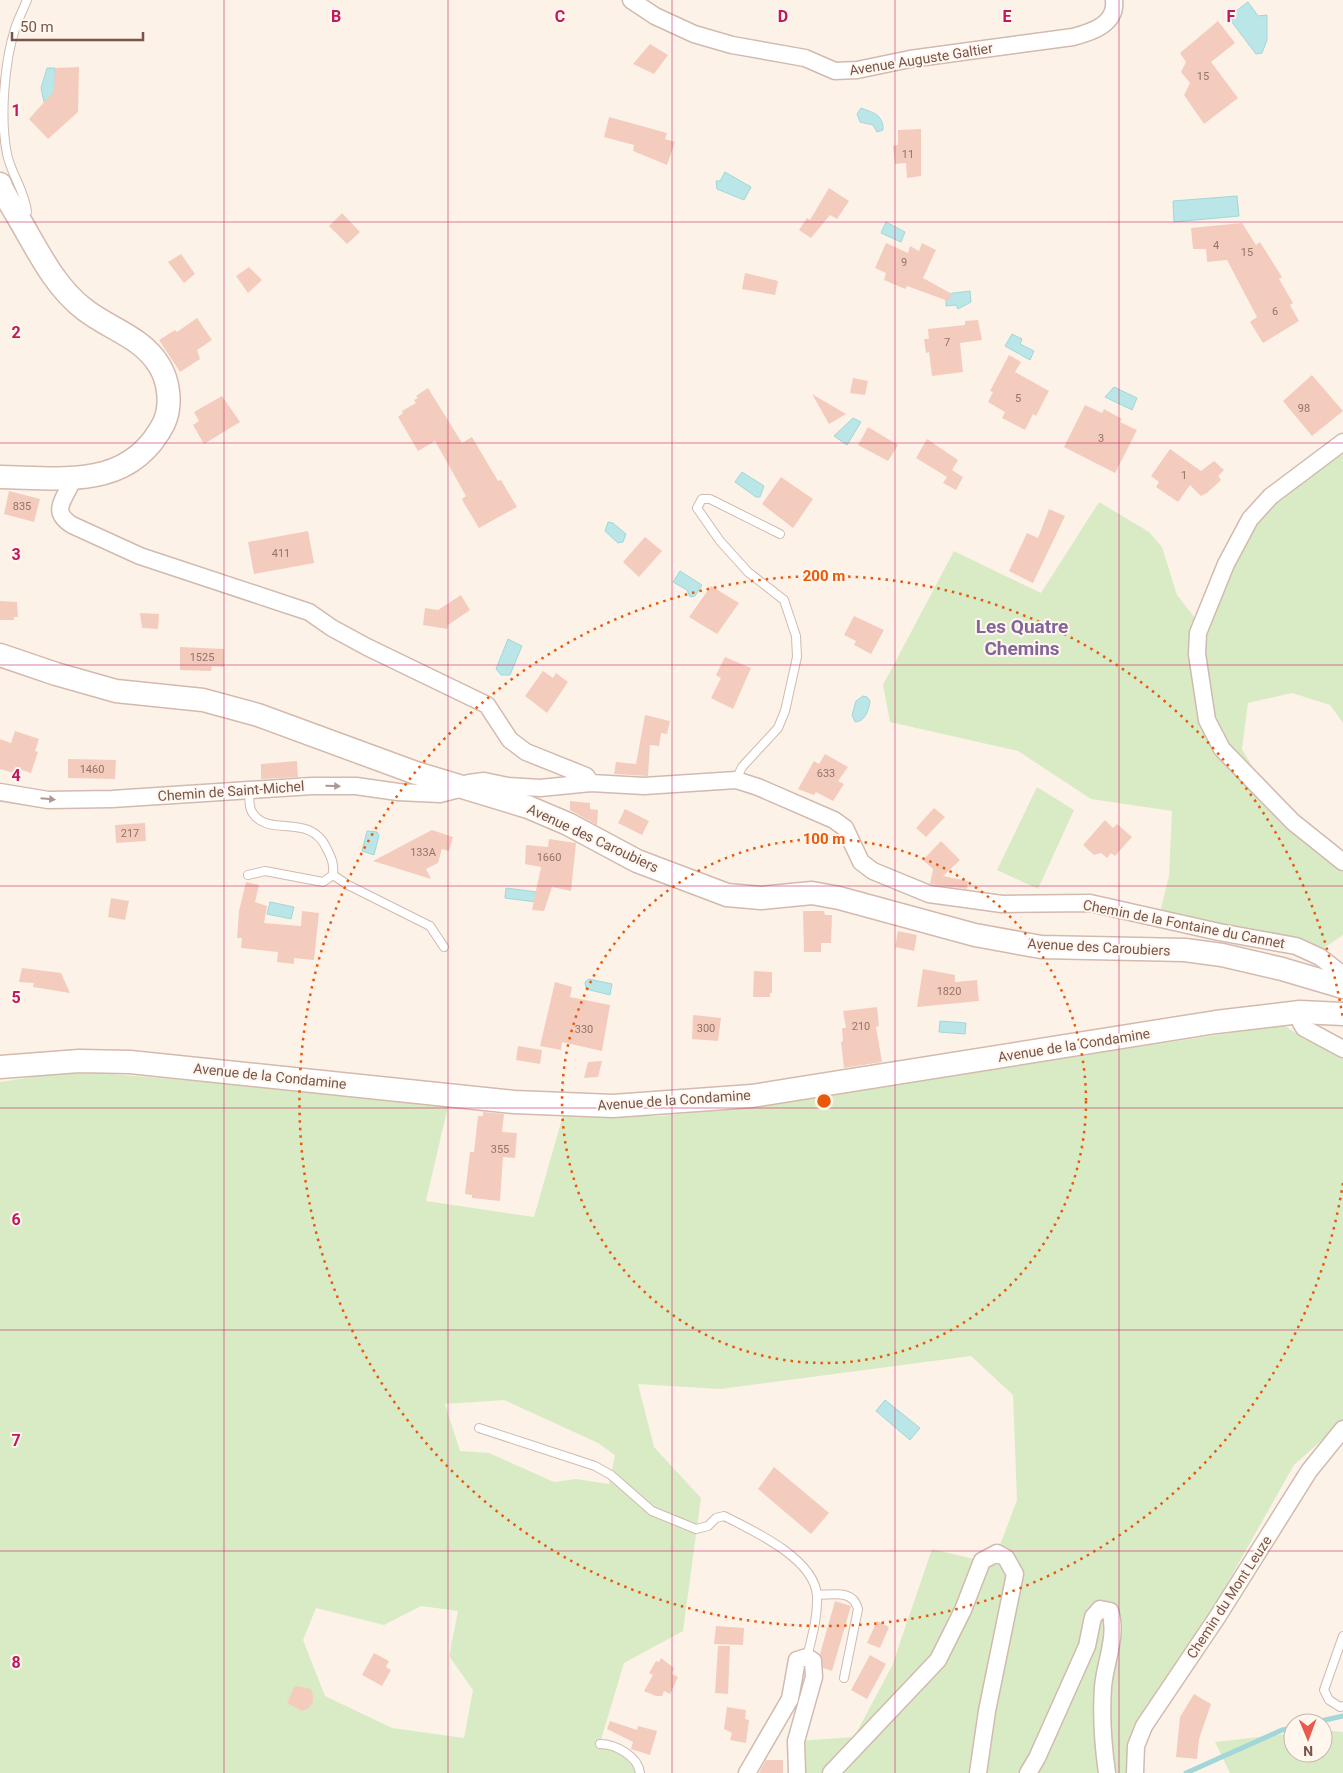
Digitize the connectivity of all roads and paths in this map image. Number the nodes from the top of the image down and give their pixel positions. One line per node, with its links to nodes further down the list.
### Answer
1 (27, 0): 5 (lane)
2 (631, 0): 3 (street, Avenue Auguste Galtier)
3 (1114, 0)
4 (0, 184): 5 (street)
5 (20, 220): 8 (street)
6 (1343, 442): 16 (street)
7 (0, 477): 8 (street)
8 (73, 478): 12 (street, Chemin de la Fontaine du Cannet)
9 (780, 534): 11 (lane)
10 (0, 655): 13 (street, Avenue des Caroubiers)
11 (736, 780): 12 (street, Chemin de la Fontaine du Cannet); 20 (street, Chemin de la Fontaine du Cannet)
12 (591, 783): 13 (street, Chemin de Saint-Michel)
13 (463, 788): 14 (street, Chemin de Saint-Michel, one-way to 13); 21 (street, Avenue des Caroubiers)
14 (249, 789): 15 (street, Chemin de Saint-Michel, one-way to 14); 18 (lane)
15 (0, 792)
16 (1343, 862)
17 (248, 875): 18 (lane)
18 (332, 875): 19 (lane)
19 (444, 947)
20 (1343, 975)
21 (1343, 988)
22 (1300, 1012): 23 (street, Avenue de la Condamine); 24 (street); 25 (street, Avenue de la Condamine)
23 (1343, 1014)
24 (1343, 1048)
25 (0, 1068)
26 (479, 1428): 28 (lane)
27 (1343, 1429): 41 (street, Chemin du Mont Leuze)
28 (817, 1595): 30 (lane); 31 (lane)
29 (1343, 1636): 32 (lane)
30 (807, 1657): 35 (street); 36 (street)
31 (844, 1678)
32 (1343, 1706)
33 (600, 1744): 34 (lane)
34 (640, 1773)
35 (747, 1773)
36 (797, 1773)
37 (831, 1773): 38 (street)
38 (978, 1773)
39 (1028, 1773): 40 (street)
40 (1107, 1773)
41 (1135, 1773)

